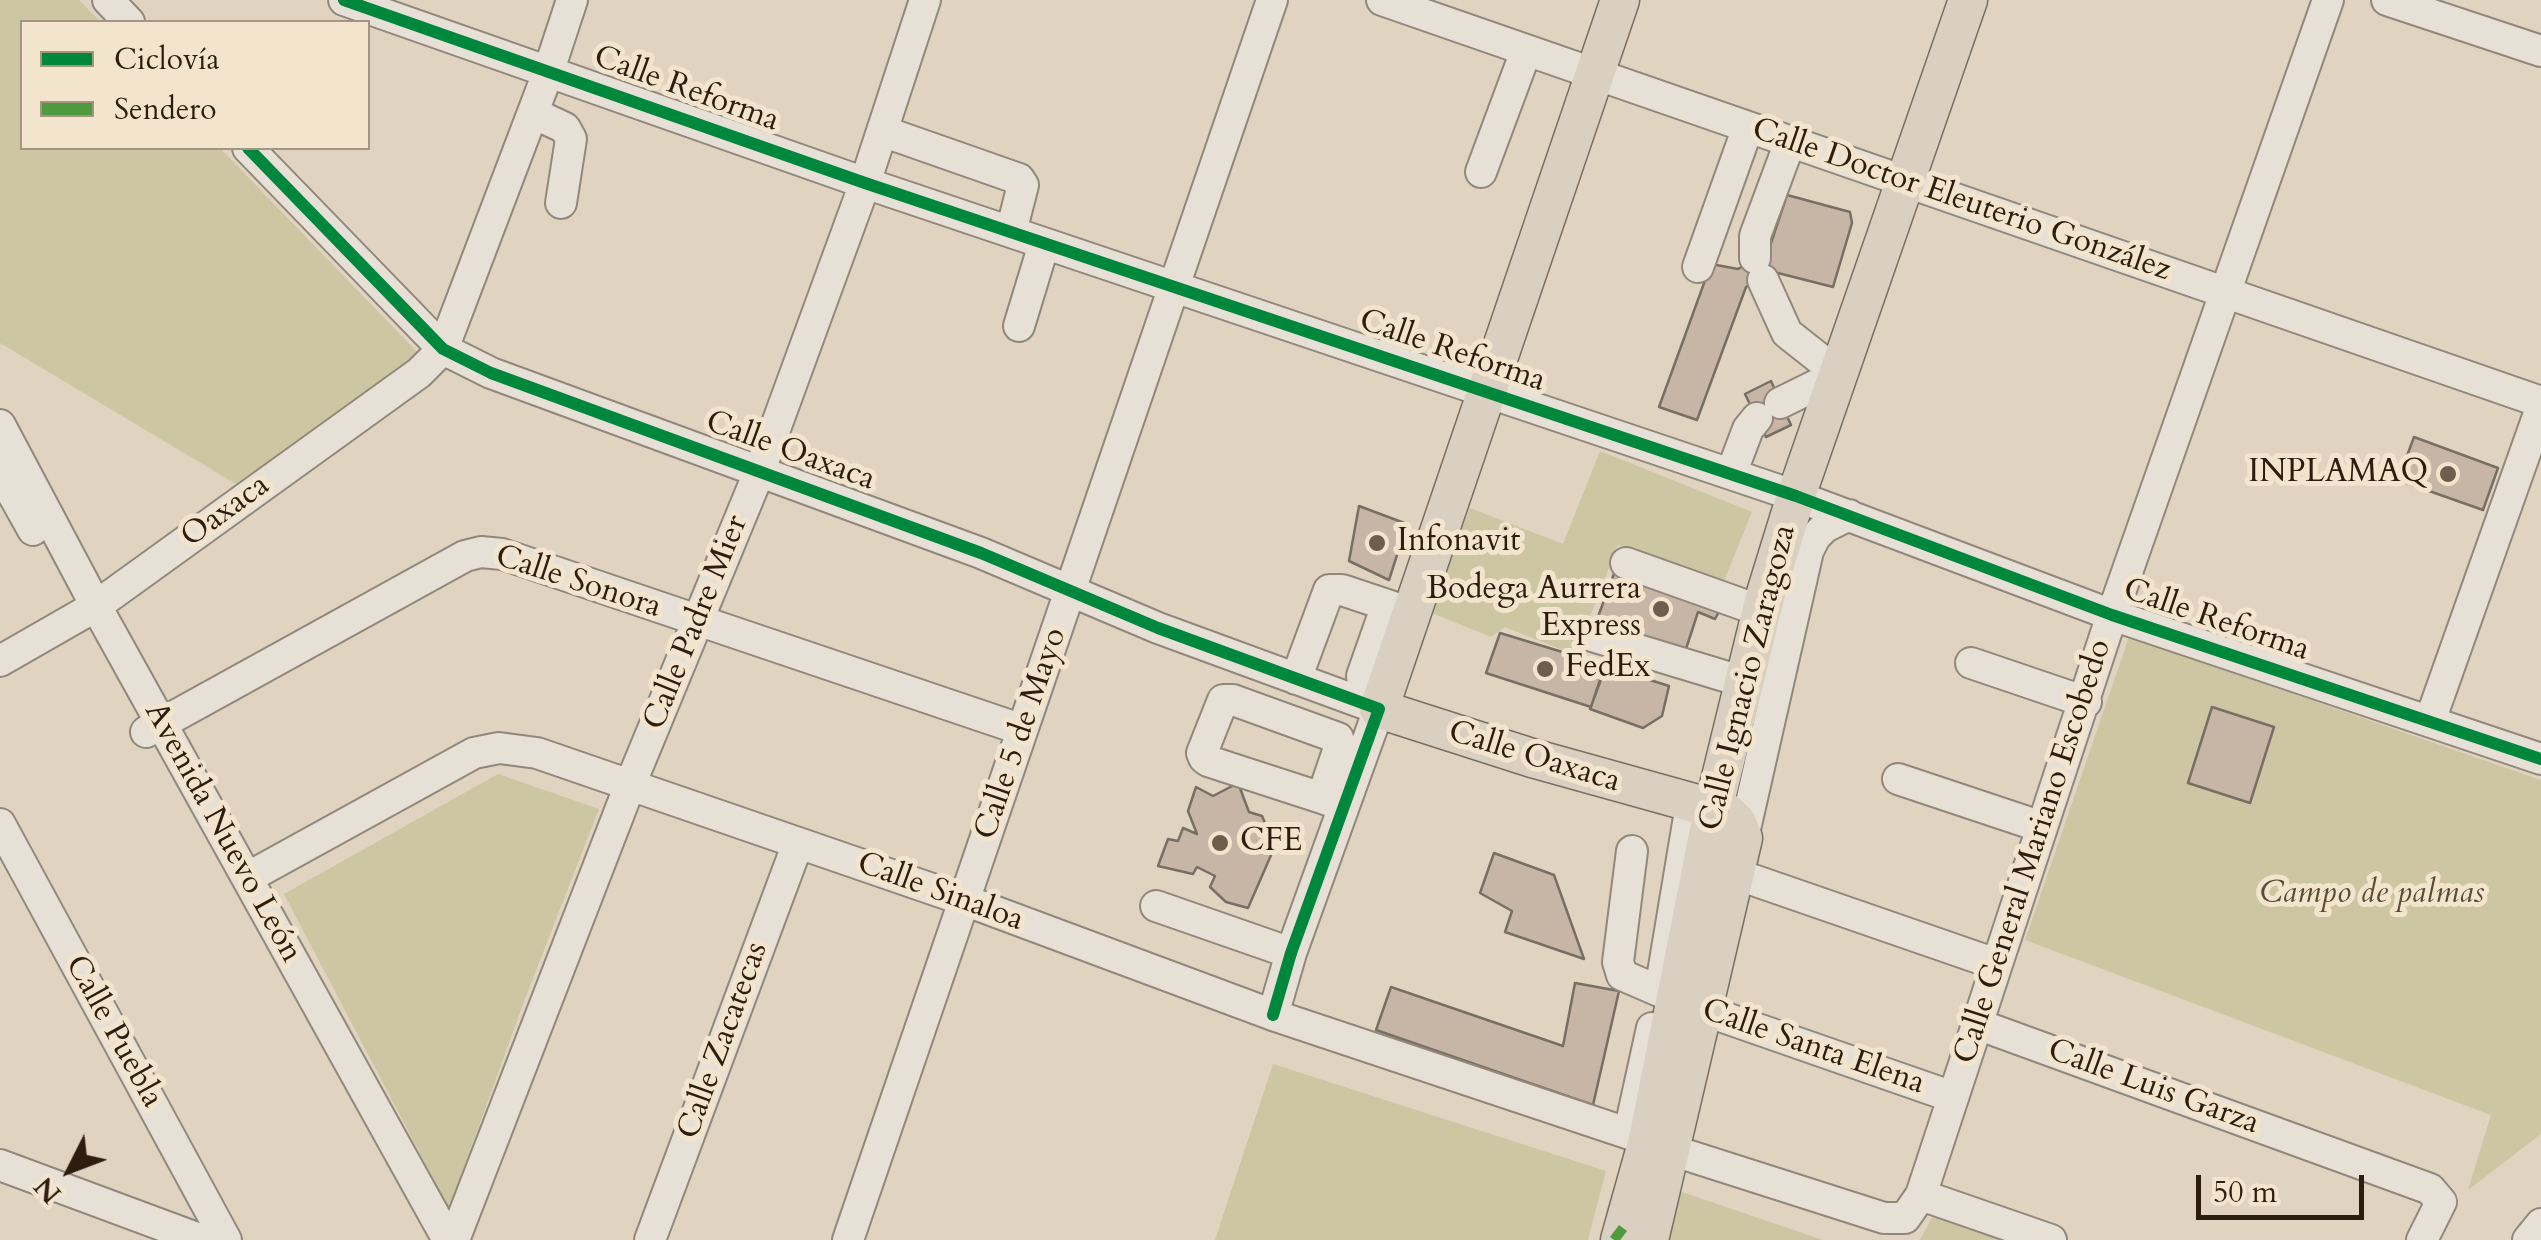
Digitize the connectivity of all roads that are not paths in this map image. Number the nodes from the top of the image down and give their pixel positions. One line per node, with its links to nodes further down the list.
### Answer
1 (344, 0): 12 (street, Calle Reforma)
2 (572, 0): 12 (street)
3 (925, 0): 16 (street, Calle Padre Mier)
4 (1272, 0): 26 (street, Calle 5 de Mayo)
5 (1382, 0): 10 (street, Calle Doctor Eleuterio González)
6 (1620, 0): 13 (main road)
7 (1968, 0): 20 (main road, Calle Ignacio Zaragoza)
8 (2328, 0): 27 (street, Calle General Mariano Escobedo)
9 (2387, 0): 11 (street)
10 (1526, 51): 13 (street, Calle Doctor Eleuterio González); 19 (street)
11 (2541, 51)
12 (549, 70): 14 (street); 21 (street, Calle Reforma)
13 (1594, 75): 15 (street, Calle Doctor Eleuterio González); 31 (main road)
14 (533, 113): 22 (street); 29 (street)
15 (1748, 128): 17 (street, Calle Doctor Eleuterio González); 25 (street)
16 (882, 131): 21 (street, Calle Padre Mier); 23 (street)
17 (1790, 142): 20 (street, Calle Doctor Eleuterio González); 30 (street)
18 (250, 150): 29 (street, Calle Oaxaca)
19 (1481, 172)
20 (1904, 180): 27 (street, Calle Doctor Eleuterio González); 30 (main road, Calle Ignacio Zaragoza)
21 (864, 182): 23 (street, Calle Reforma); 34 (street, Calle Padre Mier)
22 (561, 203)
23 (1011, 232): 24 (street, Calle Reforma)
24 (1044, 244): 26 (street, Calle Reforma); 28 (street)
25 (1698, 266)
26 (1174, 288): 31 (street, Calle Reforma); 40 (street, Calle 5 de Mayo)
27 (2227, 294): 32 (street, Calle Doctor Eleuterio González); 44 (street, Calle General Mariano Escobedo)
28 (1018, 326)
29 (442, 349): 34 (street, Calle Oaxaca); 42 (street, Oaxaca)
30 (1839, 374): 35 (street); 37 (main road, Calle Ignacio Zaragoza)
31 (1487, 394): 35 (street, Calle Reforma); 41 (main road)
32 (2541, 405): 55 (street)
33 (0, 425): 36 (street, Avenida Nuevo León)
34 (760, 470): 40 (street, Calle Oaxaca); 45 (street, Calle Padre Mier)
35 (1731, 474): 37 (street, Calle Reforma)
36 (15, 482): 42 (street, Avenida Nuevo León)
37 (1796, 496): 38 (street, Calle Reforma); 43 (main road, Calle Ignacio Zaragoza)
38 (1850, 515): 44 (street, Calle Reforma); 62 (street, Calle Ignacio Zaragoza)
39 (1626, 564): 43 (street)
40 (1071, 592): 48 (street, Calle Oaxaca); 58 (street, Calle 5 de Mayo)
41 (1399, 608): 50 (street); 54 (main road)
42 (88, 610): 47 (street, Oaxaca); 57 (street, Avenida Nuevo León)
43 (1761, 610): 51 (main road, Calle Ignacio Zaragoza)
44 (2112, 615): 53 (street, Calle General Mariano Escobedo); 55 (street, Calle Reforma)
45 (698, 622): 57 (street, Calle Sonora); 58 (street, Calle Sonora); 61 (street, Calle Padre Mier)
46 (1592, 636): 51 (street)
47 (0, 661)
48 (1249, 662): 50 (street, Calle Oaxaca); 52 (street)
49 (1971, 663): 53 (street)
50 (1308, 682): 54 (street, Calle Oaxaca); 56 (street)
51 (1744, 682): 62 (main road, Calle Ignacio Zaragoza)
52 (1233, 700): 56 (street); 63 (street)
53 (2086, 702): 65 (street, Calle General Mariano Escobedo)
54 (1379, 709): 62 (main road, Calle Oaxaca); 63 (street)
55 (2430, 722): 59 (street, Calle Reforma)
56 (1303, 724): 63 (street)
57 (154, 728): 71 (street, Avenida Nuevo León)
58 (1020, 729): 70 (street, Calle 5 de Mayo)
59 (2541, 759)
60 (1898, 779): 65 (street)
61 (630, 785): 66 (street, Calle Sinaloa); 71 (street, Calle Sinaloa); 89 (street, Calle Padre Mier)
62 (1719, 800): 68 (main road); 77 (main road, Calle Ignacio Zaragoza)
63 (1333, 802): 75 (street)
64 (0, 824): 69 (street, Calle Puebla)
65 (2042, 826): 76 (street, Calle General Mariano Escobedo)
66 (798, 843): 72 (street, Calle Sinaloa); 90 (street, Calle Zacatecas)
67 (1632, 851): 77 (street, Calle Santa Elena)
68 (1738, 856): 76 (street); 77 (main road, Calle Ignacio Zaragoza)
69 (8, 857): 87 (street, Calle Puebla)
70 (977, 865): 72 (street, Calle 5 de Mayo); 74 (street)
71 (242, 884): 81 (street, Avenida Nuevo León)
72 (964, 900): 74 (street, Calle Sinaloa); 91 (street, Calle 5 de Mayo)
73 (1156, 906): 75 (street)
74 (1005, 916): 78 (street, Calle Sinaloa)
75 (1292, 953): 78 (street)
76 (1996, 964): 79 (street, Calle General Mariano Escobedo)
77 (1679, 1001): 80 (street, Calle Santa Elena); 82 (main road)
78 (1273, 1015): 82 (street, Calle Sinaloa)
79 (1977, 1024): 80 (street, Calle General Mariano Escobedo); 95 (street, Calle Luis Garza)
80 (1953, 1097): 84 (street, Calle General Mariano Escobedo)
81 (381, 1140): 88 (street); 89 (street, Avenida Nuevo León)
82 (1649, 1141): 84 (street, Calle Sinaloa); 92 (main road); 93 (main road)
83 (0, 1165): 86 (street)
84 (1921, 1195): 94 (street)
85 (2541, 1224): 96 (street)
86 (202, 1240)
87 (226, 1240)
88 (426, 1240)
89 (451, 1240)
90 (650, 1240)
91 (848, 1240)
92 (1620, 1240)
93 (1648, 1240)
94 (2051, 1240)
95 (2422, 1240)
96 (2528, 1240)

